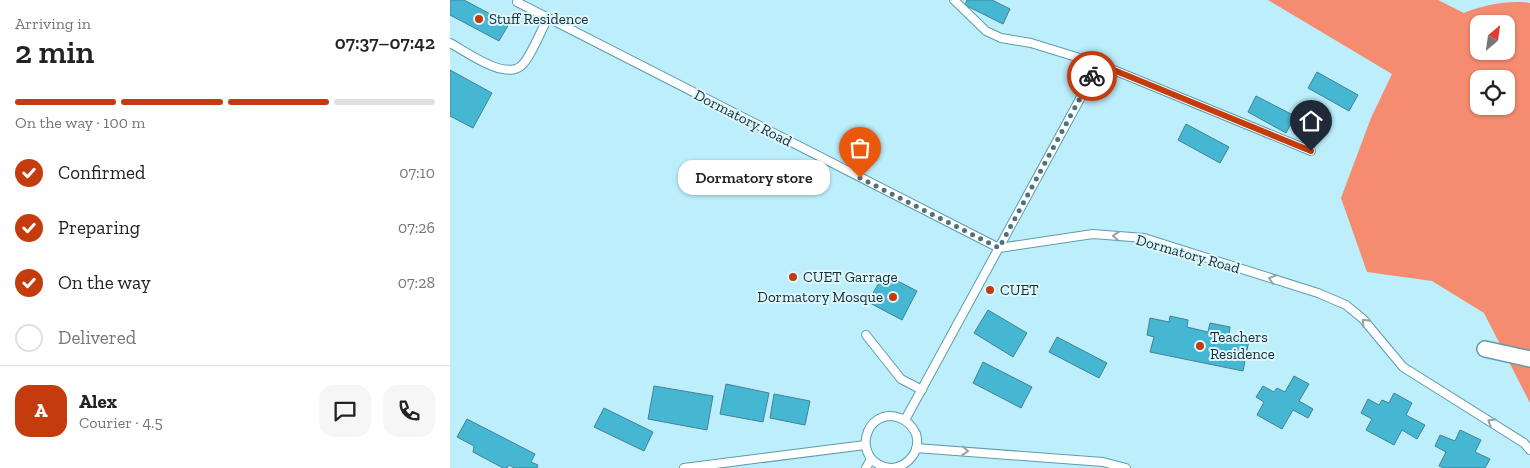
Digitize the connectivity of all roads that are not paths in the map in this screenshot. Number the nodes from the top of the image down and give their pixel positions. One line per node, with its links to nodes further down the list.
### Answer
1 (954, 0): 5 (lane)
2 (517, 2): 3 (lane, Dormatory Road)
3 (548, 18): 4 (lane); 7 (lane, Dormatory Road)
4 (450, 43)
5 (1099, 64): 6 (lane); 7 (lane)
6 (1311, 151)
7 (999, 248): 11 (lane); 15 (lane, Dormatory Road, one-way to 7)
8 (866, 335): 11 (lane)
9 (1485, 349): 10 (street)
10 (1530, 359)
11 (922, 390): 12 (lane)
12 (905, 420): 13 (lane); 14 (lane)
13 (865, 445): 16 (lane); 17 (lane)
14 (916, 448): 19 (lane); 20 (lane, one-way to 20)
15 (1530, 450)
16 (871, 459): 18 (lane); 19 (lane)
17 (684, 468)
18 (866, 468)
19 (891, 468)
20 (1126, 468)

